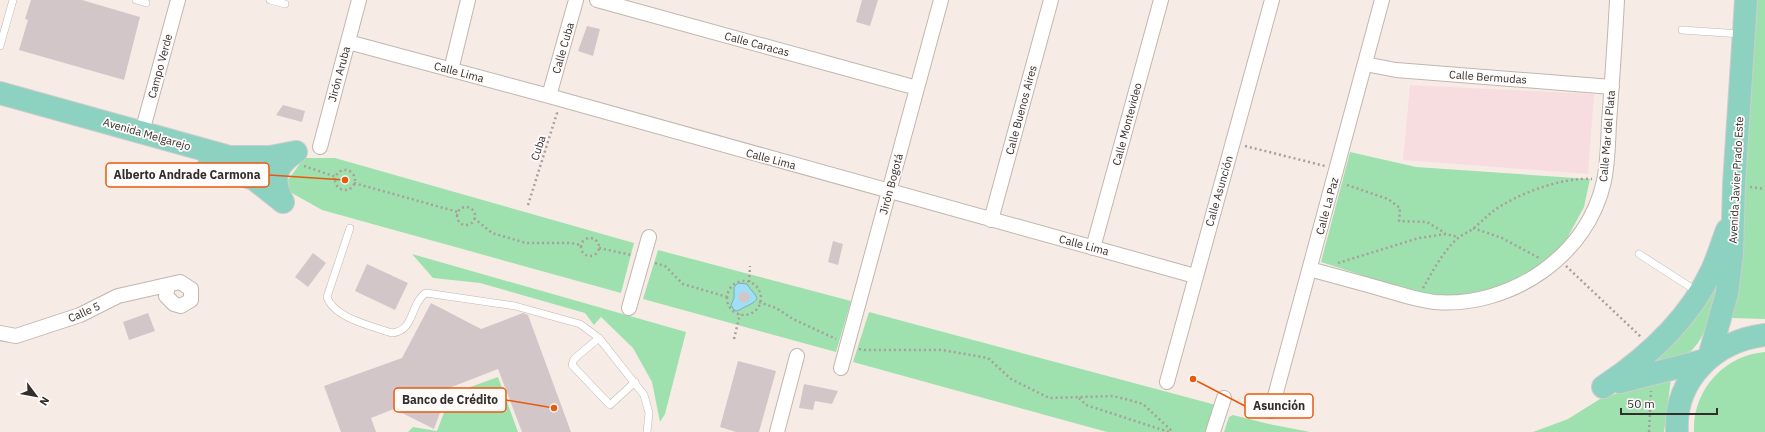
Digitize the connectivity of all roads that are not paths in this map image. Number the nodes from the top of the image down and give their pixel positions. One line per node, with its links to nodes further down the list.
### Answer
1 (13, 0): 21 (lane)
2 (136, 0): 16 (lane)
3 (178, 0): 29 (street, Campo Verde)
4 (270, 0): 17 (lane)
5 (359, 0): 20 (street, Jirón Aruba)
6 (468, 0): 23 (street)
7 (576, 0): 27 (street, Calle Cuba)
8 (597, 0): 25 (street, Calle Caracas)
9 (941, 0): 25 (street, Jirón Bogotá)
10 (1051, 0): 33 (street, Calle Buenos Aires)
11 (1161, 0): 36 (street, Calle Montevideo)
12 (1272, 0): 39 (street, Calle Asunción)
13 (1382, 0): 22 (street, Calle La Paz)
14 (1617, 0): 24 (street, Calle Mar del Plata)
15 (1746, 0): 19 (main road, Avenida Javier Prado Este)
16 (146, 3)
17 (285, 4)
18 (1682, 30): 19 (lane)
19 (1744, 34): 31 (main road, Avenida Javier Prado Este)
20 (348, 42): 23 (street, Calle Lima); 30 (street, Jirón Aruba)
21 (0, 46)
22 (1365, 64): 24 (street, Calle Bermudas); 38 (street, Calle La Paz)
23 (450, 70): 27 (street, Calle Lima)
24 (1612, 86): 38 (street, Calle Mar del Plata)
25 (917, 88): 32 (street, Jirón Bogotá)
26 (0, 93): 29 (main road, Avenida Melgarejo)
27 (549, 96): 32 (street, Calle Lima)
28 (0, 108): 29 (main road, Avenida Melgarejo)
29 (142, 132)
30 (320, 148)
31 (1734, 184): 41 (main road); 47 (main road, Avenida Javier Prado Este)
32 (889, 192): 33 (street, Calle Lima); 48 (street, Jirón Bogotá)
33 (991, 220): 36 (street, Calle Lima)
34 (350, 228): 45 (lane)
35 (649, 237): 42 (street)
36 (1093, 248): 39 (street, Calle Lima)
37 (1639, 254): 41 (lane)
38 (1316, 270): 52 (street, Calle La Paz)
39 (1195, 276): 50 (street, Calle Asunción)
40 (168, 285): 43 (street, Calle 5)
41 (1698, 292): 47 (main road)
42 (629, 308)
43 (0, 333)
44 (1765, 335): 47 (main road)
45 (599, 338): 49 (lane); 49 (lane)
46 (797, 356): 54 (street)
47 (1707, 359): 56 (main road)
48 (841, 368)
49 (635, 382): 53 (lane)
50 (1167, 382)
51 (1224, 398): 55 (street)
52 (1271, 411)
53 (647, 432)
54 (777, 432)
55 (1213, 432)
56 (1677, 432)

